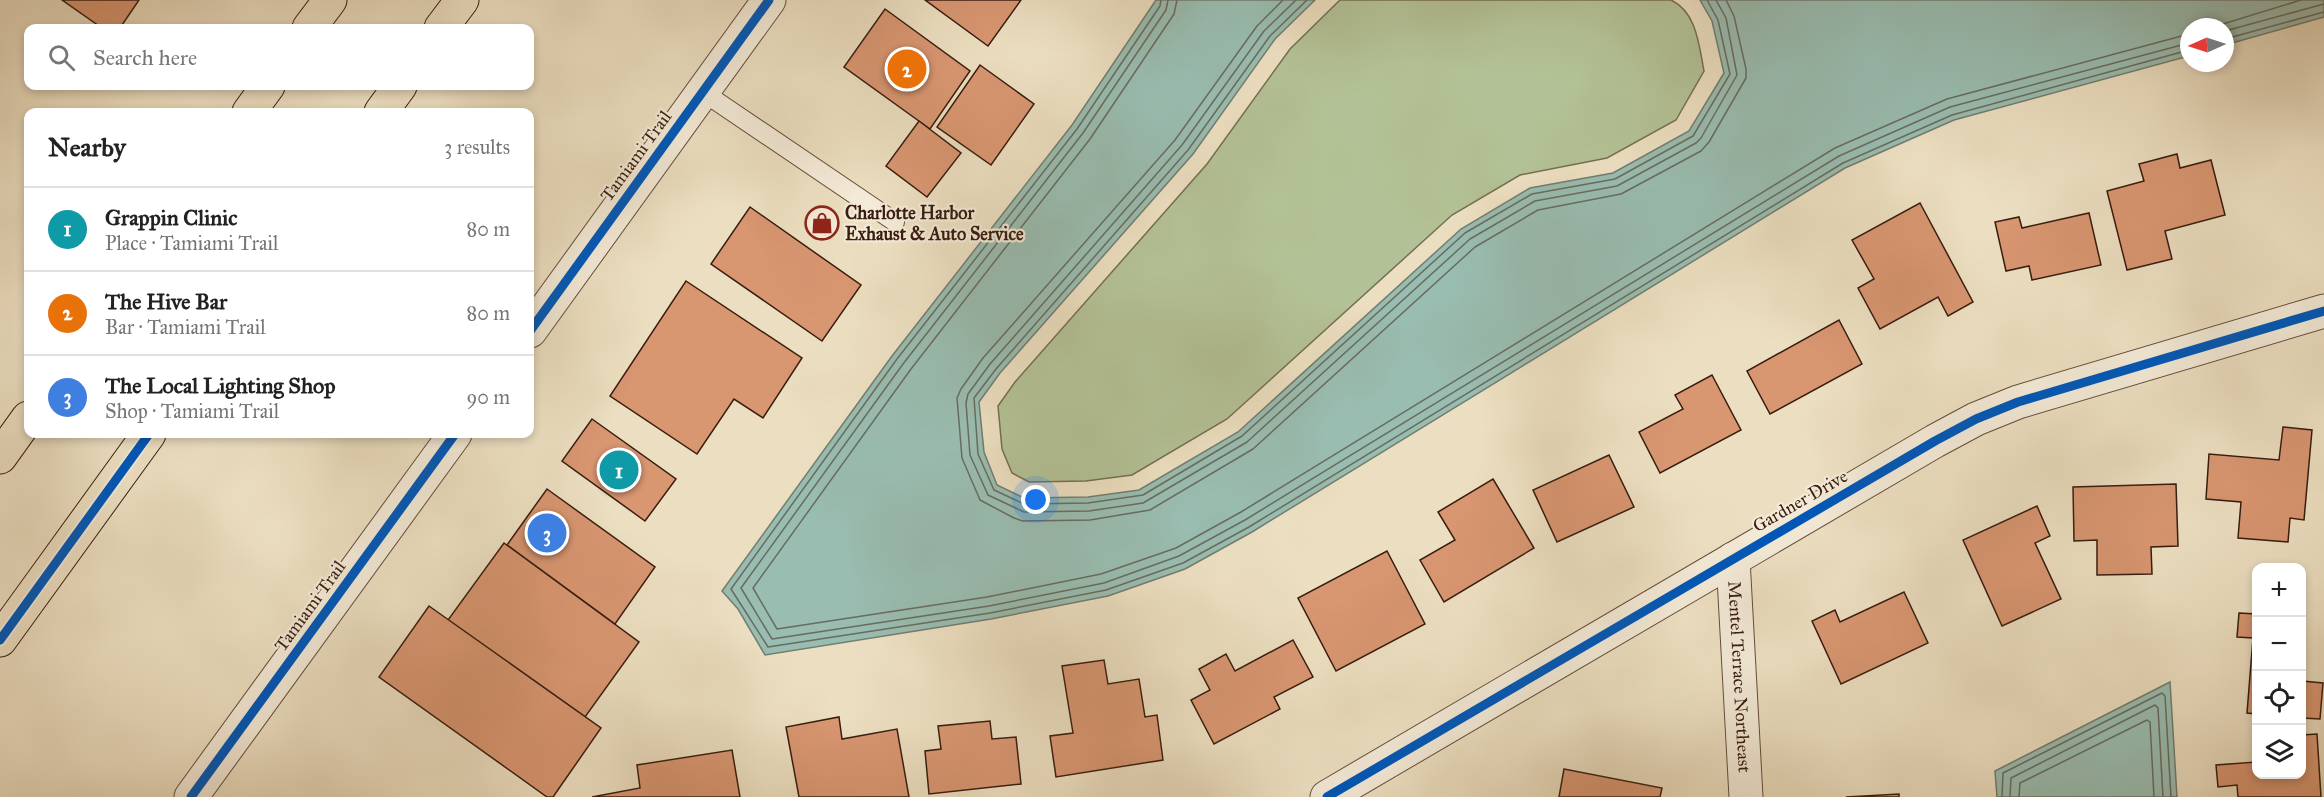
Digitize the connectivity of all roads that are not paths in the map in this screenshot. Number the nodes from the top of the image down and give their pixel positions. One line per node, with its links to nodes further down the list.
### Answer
1 (330, 0): 4 (main road)
2 (462, 0): 5 (main road)
3 (769, 0): 8 (street, Tamiami Trail)
4 (312, 24)
5 (444, 24)
6 (265, 90): 9 (main road)
7 (397, 90): 10 (main road)
8 (703, 92): 11 (lane); 13 (street, Tamiami Trail)
9 (252, 108)
10 (384, 108)
11 (895, 222)
12 (2324, 311): 18 (street, Gardner Drive)
13 (534, 325)
14 (24, 424): 17 (main road)
15 (146, 438): 19 (main road)
16 (452, 438): 20 (street, Tamiami Trail)
17 (0, 457)
18 (1733, 559): 21 (street, Gardner Drive); 22 (street, Mentel Terrace Northeast)
19 (0, 640)
20 (191, 797)
21 (1327, 797)
22 (1746, 797)

